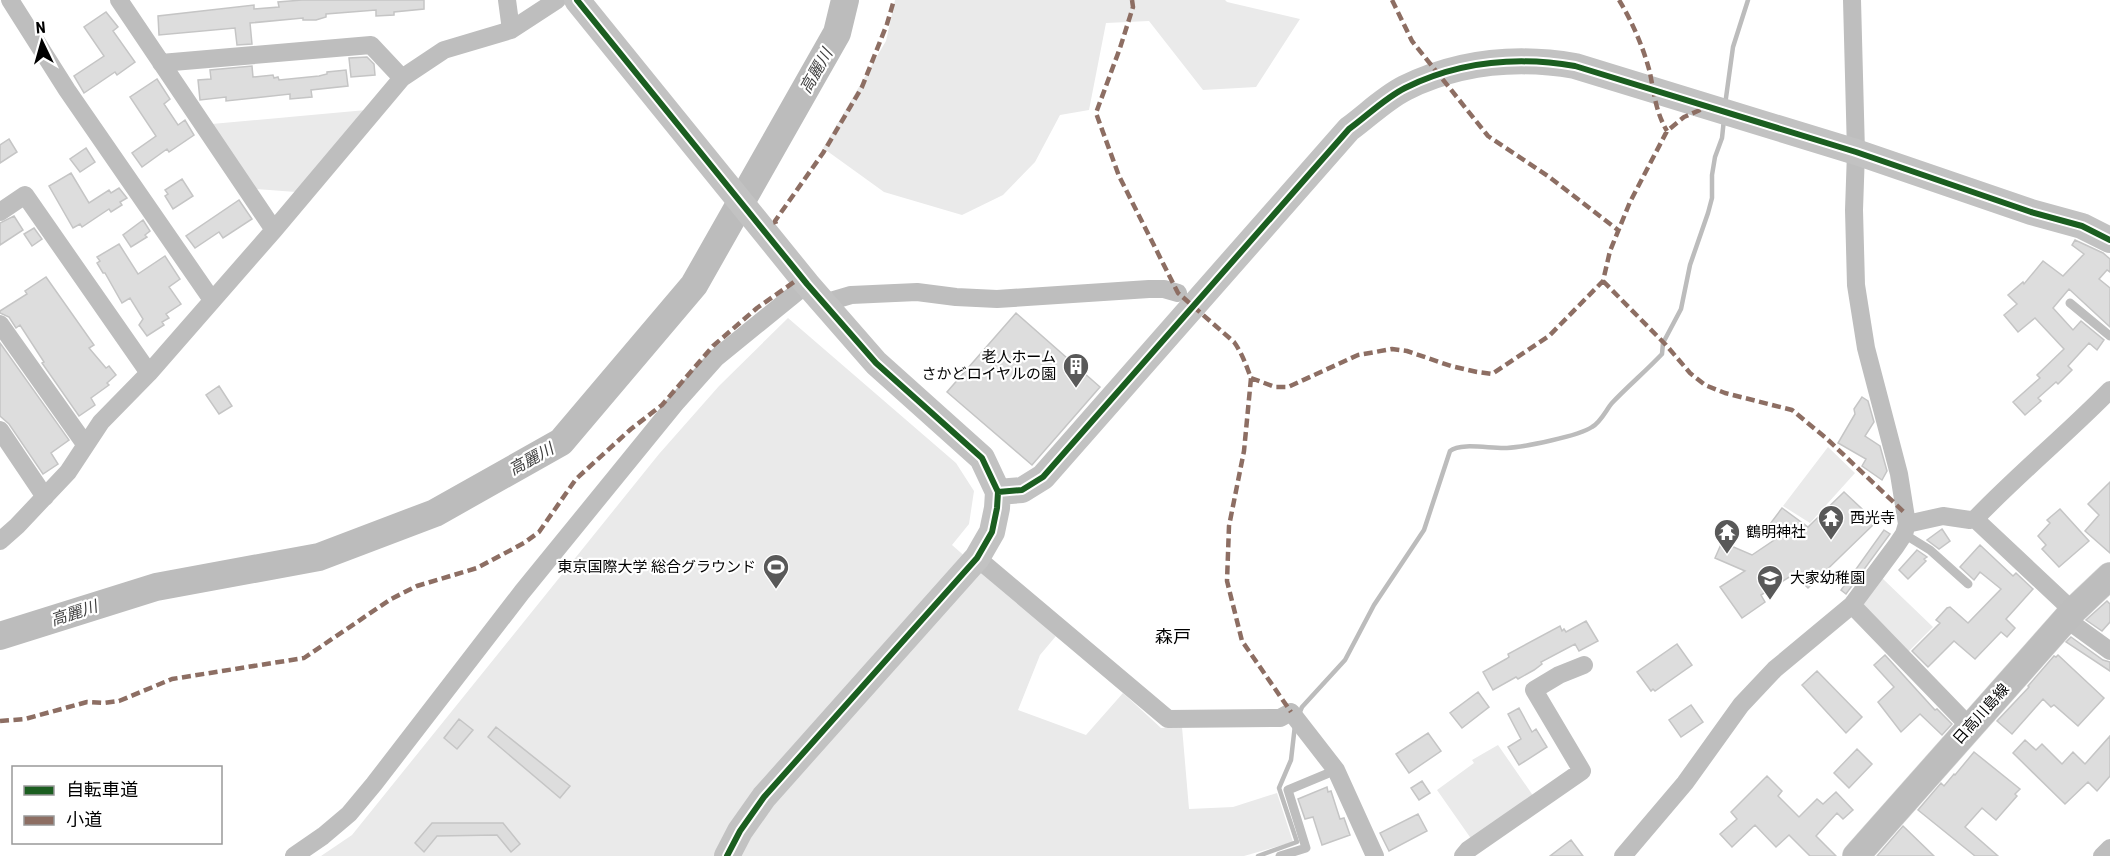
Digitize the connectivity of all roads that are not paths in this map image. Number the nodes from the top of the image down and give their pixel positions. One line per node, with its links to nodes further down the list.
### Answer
1 (10, 0): 16 (street)
2 (119, 0): 8 (street)
3 (507, 0): 7 (street)
4 (557, 0): 7 (street)
5 (1852, 0): 10 (street)
6 (583, 8): 14 (street)
7 (511, 30): 9 (street)
8 (161, 63): 9 (street); 12 (street)
9 (402, 78): 12 (street)
10 (1856, 152): 13 (street); 25 (street); 28 (street)
11 (0, 212): 21 (street)
12 (274, 230): 16 (street)
13 (2110, 240)
14 (807, 284): 17 (street); 40 (street)
15 (1178, 293): 17 (street)
16 (212, 300): 21 (street)
17 (824, 303): 25 (street)
18 (2070, 303): 20 (lane)
19 (0, 324): 24 (street)
20 (2110, 336)
21 (149, 373): 24 (street)
22 (2110, 390): 27 (street)
23 (0, 430): 26 (street)
24 (85, 444): 26 (street)
25 (998, 492): 30 (street)
26 (45, 497): 29 (street)
27 (1975, 519): 28 (street); 34 (street)
28 (1906, 529): 32 (lane); 33 (street)
29 (0, 541)
30 (977, 558): 38 (street); 41 (street)
31 (2110, 576): 34 (main road, 日高川島線)
32 (1968, 584)
33 (1852, 605): 37 (street); 45 (street)
34 (2069, 615): 35 (street); 37 (main road, 日高川島線)
35 (2110, 651)
36 (1584, 665): 44 (street)
37 (1969, 726): 46 (main road, 日高川島線)
38 (1336, 770): 42 (lane); 43 (street)
39 (2110, 848): 47 (street)
40 (294, 856)
41 (727, 856)
42 (1280, 856)
43 (1375, 856)
44 (1463, 856)
45 (1623, 856)
46 (1856, 856)
47 (2102, 856)

